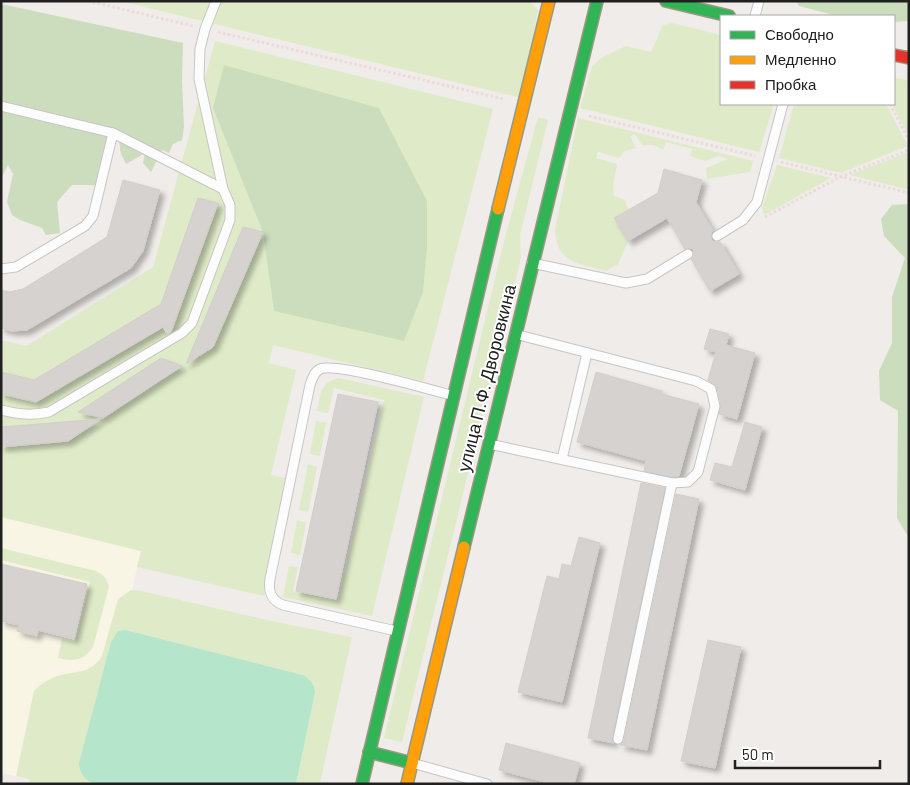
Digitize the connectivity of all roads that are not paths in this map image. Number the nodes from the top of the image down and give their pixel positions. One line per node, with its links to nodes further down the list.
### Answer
1 (216, 1): 13 (lane)
2 (549, 1): 20 (street, улица П.Ф. Дворовкина)
3 (597, 1): 16 (street, улица П.Ф. Дворовкина)
4 (666, 1): 6 (street)
5 (759, 1): 7 (lane)
6 (725, 15)
7 (755, 15)
8 (895, 55): 9 (street)
9 (909, 58)
10 (783, 105): 14 (lane)
11 (1, 106): 12 (lane)
12 (113, 133): 13 (lane); 17 (lane)
13 (224, 189): 21 (lane)
14 (716, 236)
15 (688, 254): 16 (lane)
16 (532, 263): 18 (street, улица П.Ф. Дворовкина)
17 (1, 269)
18 (514, 334): 19 (lane); 22 (street, улица П.Ф. Дворовкина)
19 (587, 353): 23 (lane); 24 (lane)
20 (454, 396): 25 (street, улица П.Ф. Дворовкина); 25 (lane)
21 (1, 410)
22 (488, 443): 23 (lane); 28 (street, улица П.Ф. Дворовкина)
23 (562, 459): 24 (lane)
24 (672, 482): 26 (lane)
25 (399, 632): 27 (street, улица П.Ф. Дворовкина)
26 (618, 739)
27 (369, 752): 28 (street); 29 (street, улица П.Ф. Дворовкина)
28 (412, 763): 30 (street, улица П.Ф. Дворовкина); 31 (lane)
29 (362, 784)
30 (407, 784)
31 (487, 784)

